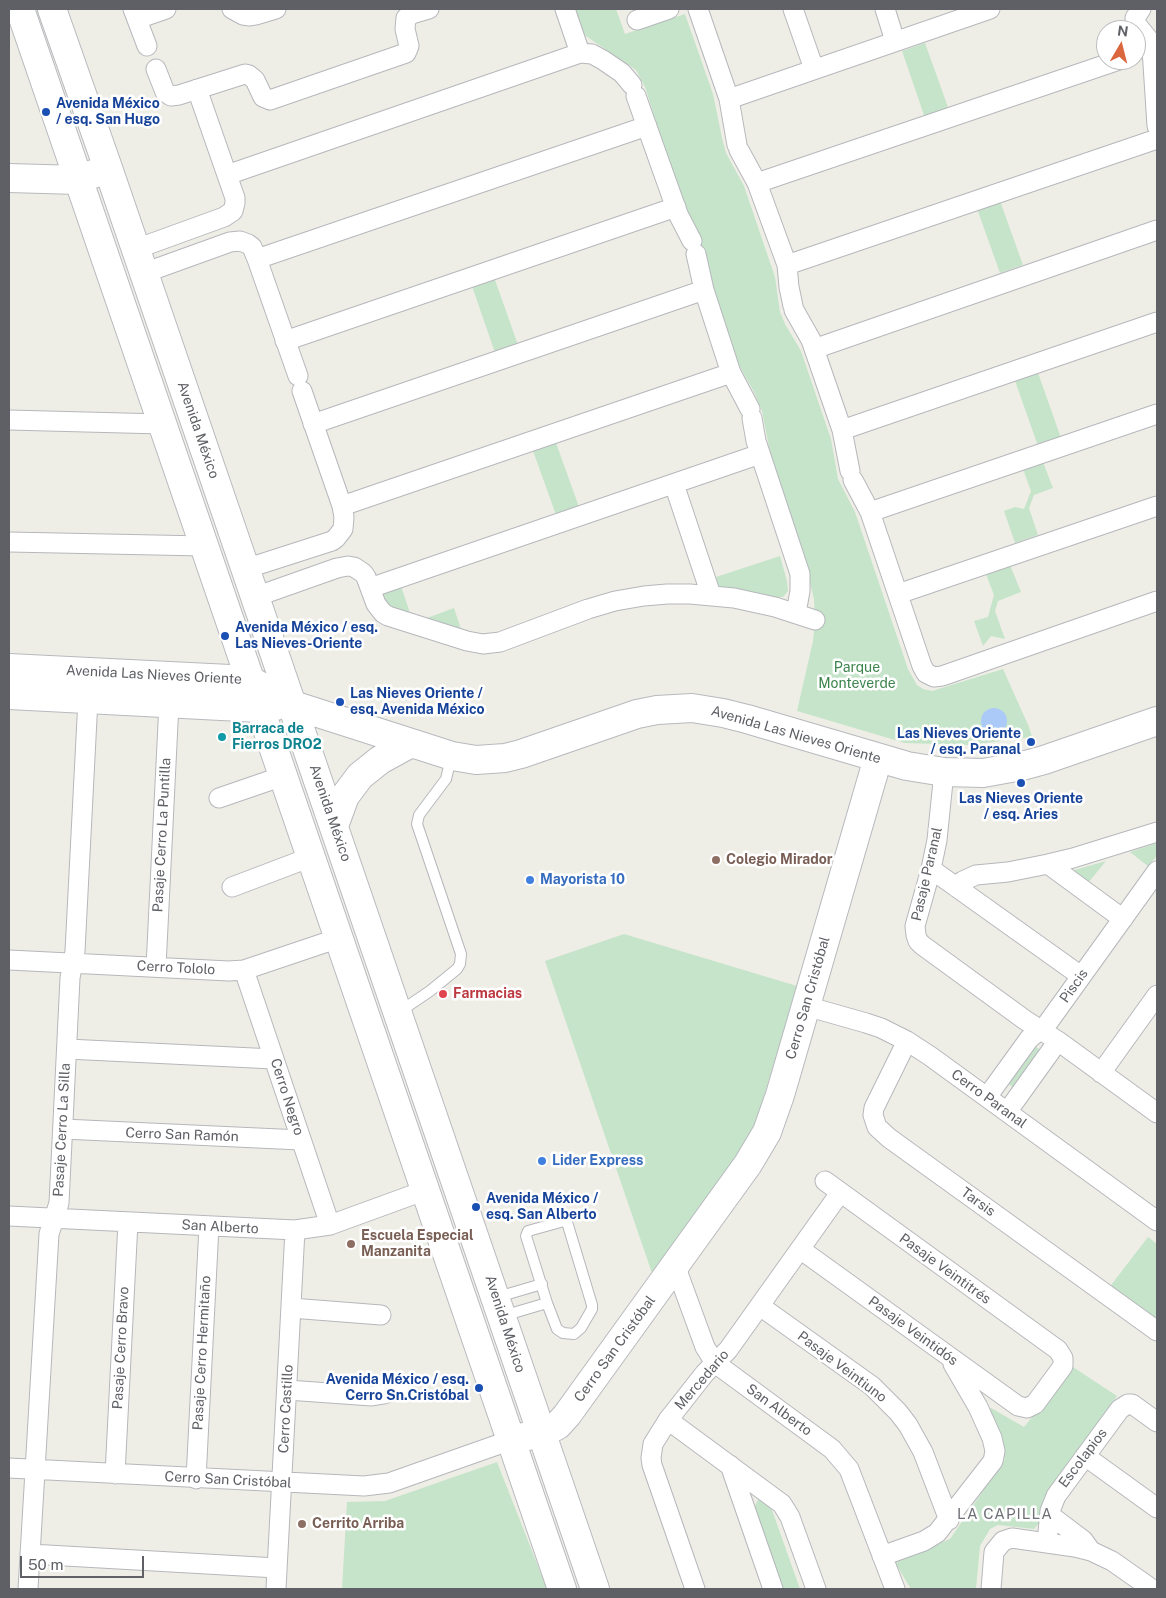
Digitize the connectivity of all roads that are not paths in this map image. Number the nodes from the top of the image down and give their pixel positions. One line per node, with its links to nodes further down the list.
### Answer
1 (20, 9): 32 (main road)
2 (166, 9): 13 (street)
3 (232, 9): 4 (street)
4 (276, 9)
5 (429, 9): 24 (street)
6 (565, 9): 19 (street)
7 (669, 9): 15 (street)
8 (698, 9): 25 (street)
9 (793, 9): 23 (street)
10 (885, 9): 17 (street)
11 (1141, 9): 16 (street)
12 (982, 10): 17 (street)
13 (135, 14): 18 (street)
14 (59, 16): 29 (main road, Avenida México)
15 (637, 20)
16 (1136, 20)
17 (895, 41): 23 (street)
18 (147, 46)
19 (580, 53): 26 (street); 30 (street)
20 (1146, 63): 27 (street)
21 (1096, 68): 33 (street)
22 (156, 69): 24 (street)
23 (814, 69): 25 (street)
24 (197, 89): 30 (street)
25 (729, 98): 33 (street)
26 (647, 126): 34 (street); 36 (street)
27 (1157, 126)
28 (1157, 139): 38 (street)
29 (108, 168): 32 (main road); 37 (main road, Avenida México)
30 (228, 175): 37 (street)
31 (9, 178): 32 (main road)
32 (78, 180): 46 (main road)
33 (757, 183): 38 (street)
34 (676, 207): 39 (street); 41 (street)
35 (1157, 230): 42 (street)
36 (257, 259): 37 (street); 41 (street)
37 (140, 261): 56 (main road, Avenida México)
38 (787, 265): 42 (street)
39 (704, 290): 43 (street); 47 (street)
40 (1157, 322): 48 (street)
41 (286, 341): 47 (street)
42 (814, 349): 48 (street)
43 (731, 372): 49 (street); 51 (street)
44 (1157, 414): 53 (street)
45 (9, 420): 46 (street)
46 (162, 424): 55 (main road)
47 (313, 424): 51 (street)
48 (842, 430): 53 (street)
49 (760, 454): 50 (street); 62 (street)
50 (674, 484): 57 (street); 59 (street)
51 (342, 506): 56 (street)
52 (1157, 506): 58 (street)
53 (870, 512): 58 (street)
54 (9, 542): 55 (street)
55 (204, 546): 65 (main road)
56 (245, 569): 60 (main road, Avenida México)
57 (370, 588): 59 (street); 60 (street)
58 (898, 594): 61 (street)
59 (711, 595): 62 (street)
60 (255, 596): 69 (main road, Avenida México)
61 (1157, 601)
62 (796, 613): 63 (street)
63 (815, 620)
64 (9, 668): 65 (main road, Avenida Las Nieves Oriente)
65 (250, 680): 69 (main road, Avenida Las Nieves Oriente); 70 (main road)
66 (9, 695): 67 (main road, Avenida Las Nieves Oriente)
67 (88, 699): 68 (main road, Avenida Las Nieves Oriente); 89 (street, Pasaje Cerro La Silla)
68 (169, 703): 70 (main road, Avenida Las Nieves Oriente); 90 (street, Pasaje Cerro La Puntilla)
69 (293, 705): 70 (main road, Avenida Las Nieves Oriente); 72 (main road, Avenida Las Nieves Oriente); 78 (main road, Avenida México)
70 (260, 708): 76 (main road)
71 (1157, 721): 75 (main road, Avenida Las Nieves Oriente)
72 (411, 743): 73 (main road, Avenida Las Nieves Oriente); 78 (main road)
73 (452, 756): 74 (main road, Avenida Las Nieves Oriente); 95 (lane)
74 (878, 758): 75 (main road, Avenida Las Nieves Oriente); 94 (main road, Cerro San Cristóbal)
75 (944, 772): 82 (street, Pasaje Paranal)
76 (283, 776): 77 (street); 80 (main road)
77 (219, 798)
78 (334, 826): 95 (main road, Avenida México)
79 (1157, 832): 81 (street)
80 (311, 857): 85 (street); 87 (main road)
81 (1048, 864): 84 (street); 86 (street)
82 (931, 869): 84 (street); 96 (street, Pasaje Paranal)
83 (1157, 871): 86 (street, Piscis)
84 (955, 886): 92 (street)
85 (232, 887)
86 (1123, 919): 92 (street, Piscis)
87 (339, 938): 91 (street, Cerro Tololo); 107 (main road)
88 (9, 960): 89 (street, Cerro Tololo)
89 (73, 963): 90 (street, Cerro Tololo); 98 (street, Pasaje Cerro La Silla)
90 (156, 967): 91 (street, Cerro Tololo)
91 (244, 970): 99 (street, Cerro Negro)
92 (1082, 976): 96 (street, Piscis)
93 (1157, 995): 100 (street)
94 (806, 1006): 97 (street, Cerro Paranal); 117 (main road, Cerro San Cristóbal)
95 (399, 1012): 119 (main road, Avenida México)
96 (1050, 1036): 100 (street, Pasaje Paranal); 101 (street, Piscis); 102 (street, Piscis)
97 (907, 1041): 101 (street, Cerro Paranal); 125 (street, Tarsis)
98 (67, 1049): 99 (street); 104 (street, Pasaje Cerro La Silla)
99 (274, 1058): 105 (street, Cerro Negro)
100 (1101, 1073): 103 (street, Pasaje Paranal)
101 (987, 1097): 102 (street, Cerro Paranal)
102 (1007, 1112): 111 (street, Cerro Paranal)
103 (1157, 1113)
104 (63, 1129): 105 (street, Cerro San Ramón); 110 (street, Pasaje Cerro La Silla)
105 (301, 1140): 113 (street, Cerro Negro)
106 (825, 1181): 108 (street, Pasaje Veintitrés)
107 (426, 1190): 113 (street, San Alberto); 126 (main road)
108 (840, 1193): 116 (street, Mercedario); 134 (street, Pasaje Veintitrés)
109 (9, 1216): 110 (street, San Alberto)
110 (54, 1219): 112 (street, San Alberto); 142 (street, Pasaje Cerro La Silla)
111 (1157, 1221)
112 (128, 1222): 114 (street, San Alberto); 143 (street, Pasaje Cerro Bravo)
113 (330, 1225): 115 (street, San Alberto)
114 (209, 1226): 115 (street, San Alberto); 144 (street, Pasaje Cerro Hermitaño)
115 (295, 1230): 122 (street, Cerro Castillo)
116 (800, 1249): 121 (street, Mercedario); 128 (street, Pasaje Veintidós)
117 (675, 1265): 129 (street, San Alberto); 137 (main road, Cerro San Cristóbal)
118 (542, 1284): 119 (lane); 120 (lane); 120 (lane)
119 (495, 1293): 124 (main road, Avenida México)
120 (547, 1303): 124 (lane)
121 (760, 1306): 129 (street, Mercedario); 148 (street, Pasaje Veintiuno)
122 (291, 1308): 123 (street); 132 (street, Cerro Castillo)
123 (381, 1315)
124 (504, 1321): 127 (main road, Avenida México)
125 (1157, 1331)
126 (478, 1342): 127 (main road); 138 (main road)
127 (513, 1350): 137 (main road, Avenida México)
128 (947, 1356): 130 (street, Pasaje Veintidós); 133 (street)
129 (715, 1363): 135 (street, Mercedario); 152 (street, San Alberto)
130 (989, 1386): 133 (street); 134 (street, Pasaje Veintidós)
131 (402, 1387): 132 (street)
132 (287, 1390): 145 (street, Cerro Castillo)
133 (978, 1407): 148 (street)
134 (1027, 1408)
135 (668, 1420): 140 (street); 158 (street, Mercedario)
136 (1157, 1422): 139 (street, Escolapios)
137 (542, 1432): 138 (main road, Cerro San Cristóbal); 157 (main road, Avenida México)
138 (512, 1440): 145 (street, Cerro San Cristóbal); 156 (main road)
139 (1085, 1456): 146 (street); 147 (street, Escolapios)
140 (730, 1465): 159 (street); 160 (street)
141 (9, 1468): 142 (street, Cerro San Cristóbal)
142 (35, 1470): 143 (street, Cerro San Cristóbal); 151 (street, Pasaje Cerro La Silla)
143 (115, 1474): 144 (street, Cerro San Cristóbal)
144 (196, 1479): 145 (street, Cerro San Cristóbal)
145 (282, 1483): 153 (street, Cerro Castillo)
146 (1157, 1508)
147 (1050, 1515): 149 (street, Escolapios); 150 (street)
148 (949, 1520): 152 (street)
149 (1047, 1543): 150 (street); 162 (street)
150 (1091, 1551): 163 (street)
151 (30, 1554): 153 (street); 154 (street, Pasaje Cerro La Silla)
152 (882, 1556): 161 (street, San Alberto)
153 (277, 1568): 155 (street, Cerro Castillo)
154 (28, 1589)
155 (276, 1589)
156 (562, 1589)
157 (595, 1589)
158 (695, 1589)
159 (773, 1589)
160 (816, 1589)
161 (895, 1589)
162 (991, 1589)
163 (1152, 1589)

